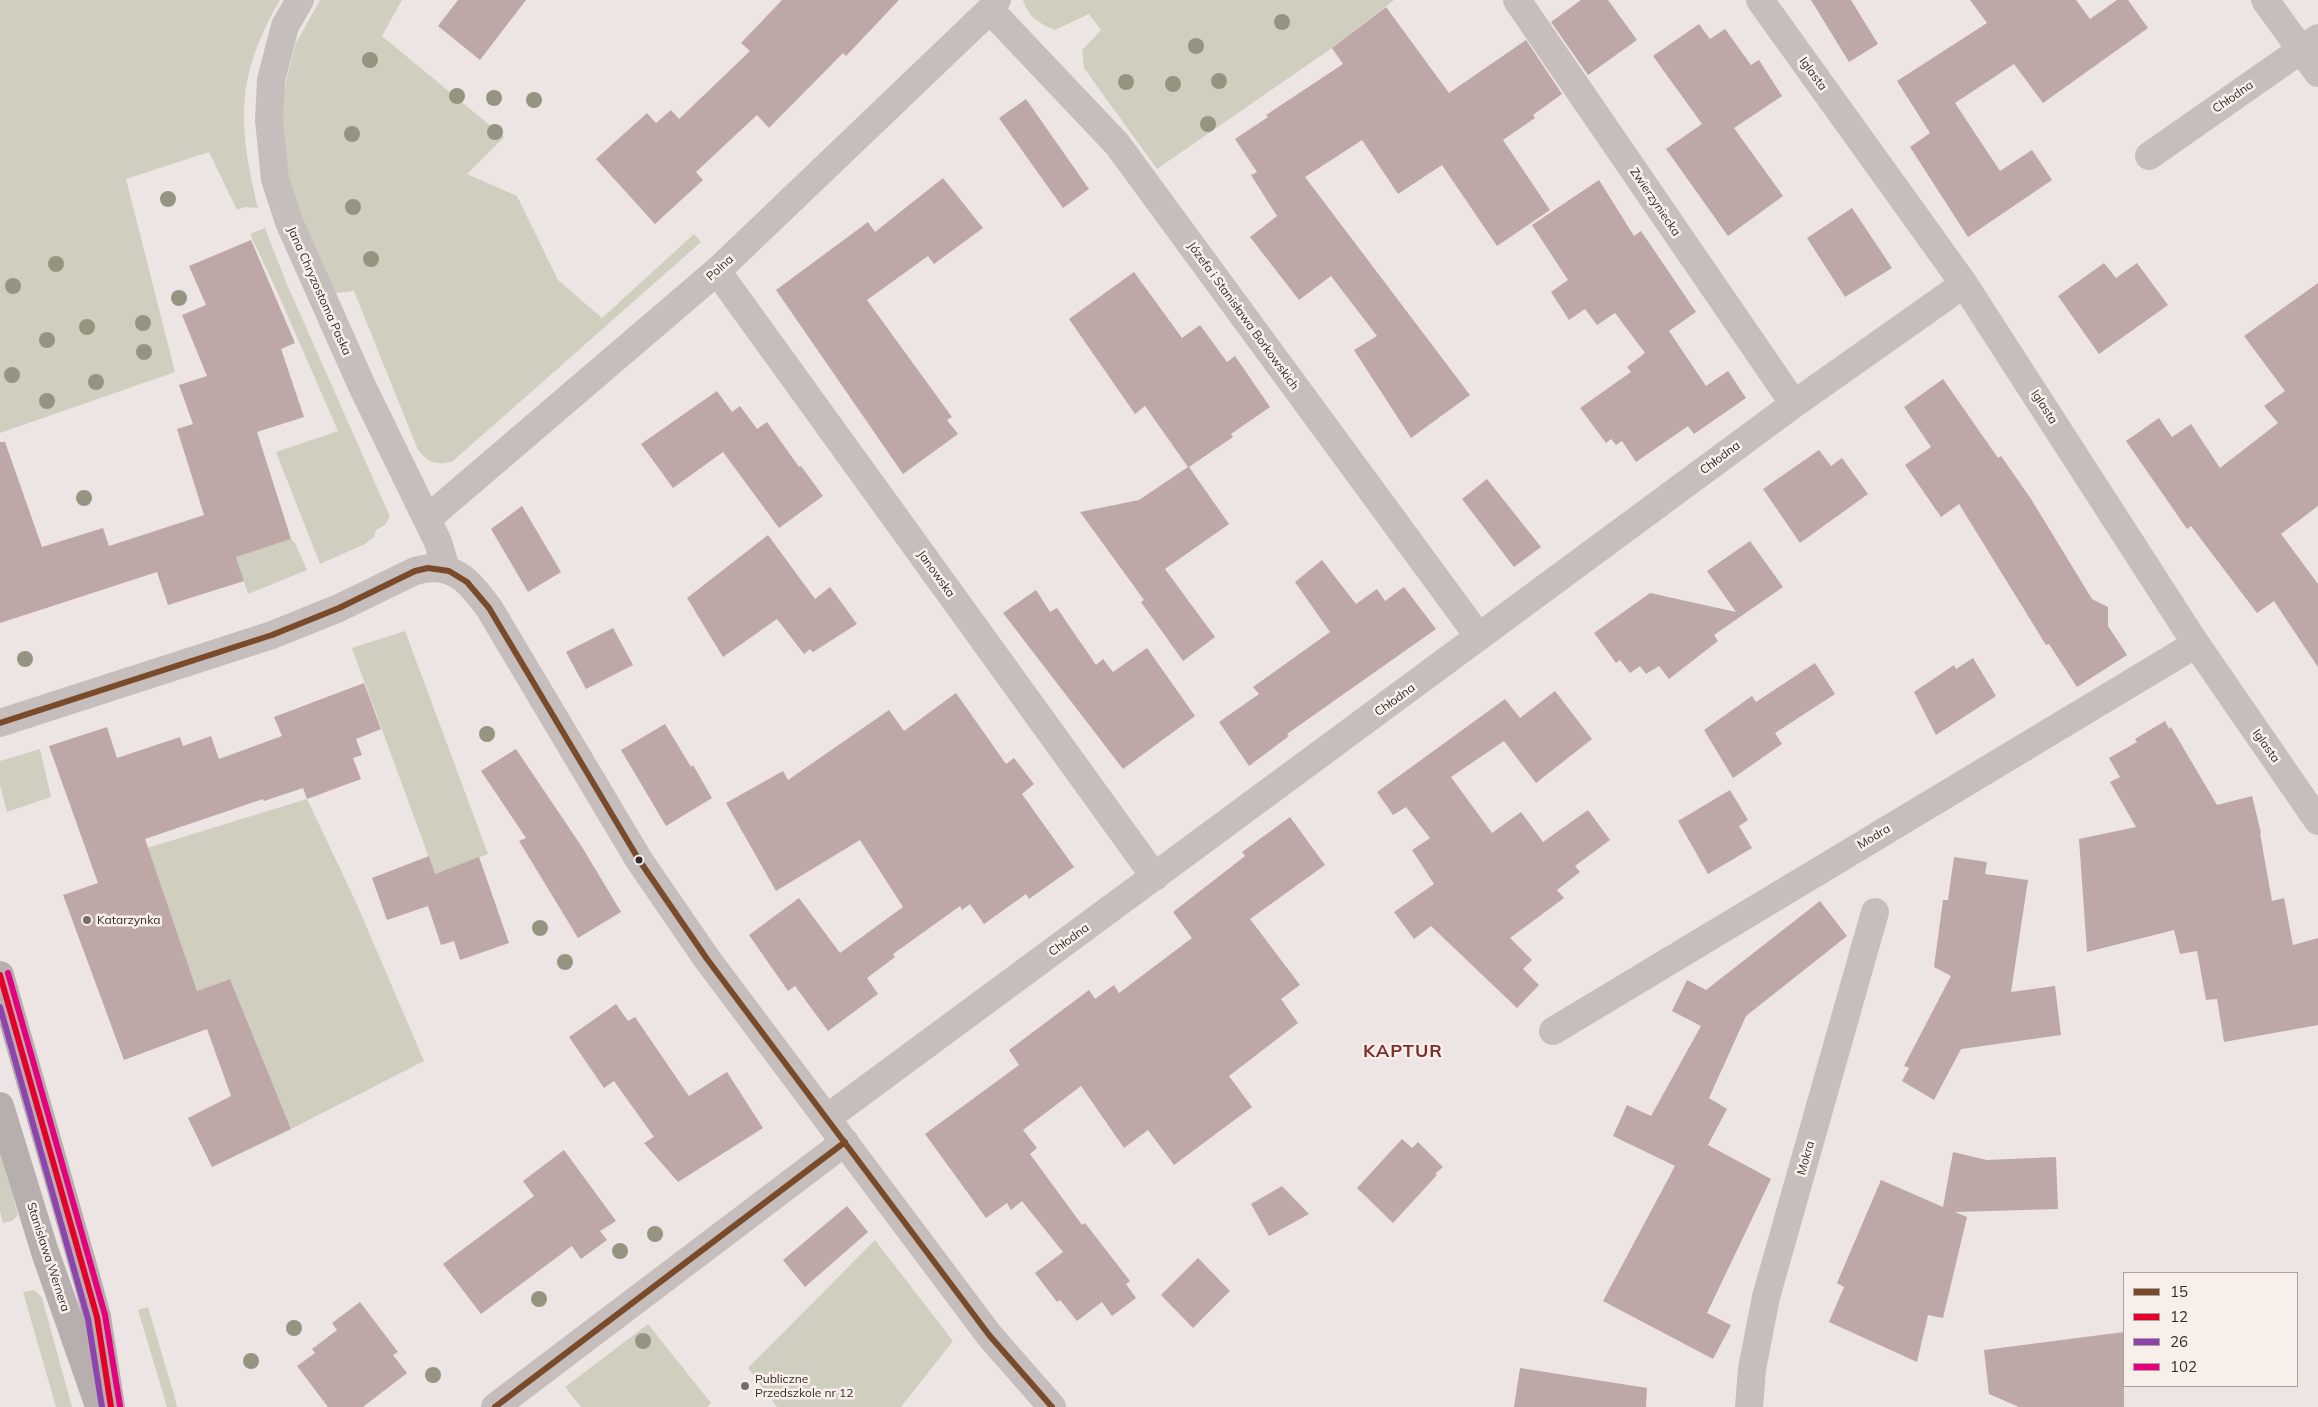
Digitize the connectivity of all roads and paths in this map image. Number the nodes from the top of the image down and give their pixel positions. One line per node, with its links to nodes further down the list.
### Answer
1 (300, 0): 12 (street, Jana Chryzostoma Paska)
2 (1516, 0): 11 (street, Zwierzyniecka)
3 (1760, 0): 10 (street, Iglasta)
4 (2265, 0): 6 (street)
5 (993, 5): 9 (street, Polna); 14 (street, Józefa i Stanisława Borkowskich)
6 (2310, 44): 7 (street); 8 (street, Chłodna)
7 (2318, 73)
8 (2149, 156)
9 (717, 271): 12 (street, Polna); 18 (street, Janowska)
10 (1964, 284): 11 (street, Chłodna); 15 (street, Iglasta)
11 (1794, 404): 14 (street, Chłodna)
12 (427, 519): 13 (street, Jana Chryzostoma Paska)
13 (446, 569): 16 (street); 23 (street)
14 (1479, 637): 18 (street, Chłodna)
15 (2196, 644): 17 (street, Iglasta); 21 (street, Modra)
16 (0, 723)
17 (2318, 821)
18 (1155, 877): 23 (street, Chłodna)
19 (1875, 912): 29 (street, Mokra)
20 (0, 975): 26 (street)
21 (1553, 1031)
22 (0, 1106): 25 (street, Stanisława Wernera)
23 (827, 1118): 24 (street)
24 (845, 1142): 27 (street); 28 (street)
25 (99, 1407)
26 (111, 1407)
27 (495, 1407)
28 (1052, 1407)
29 (1750, 1407)

